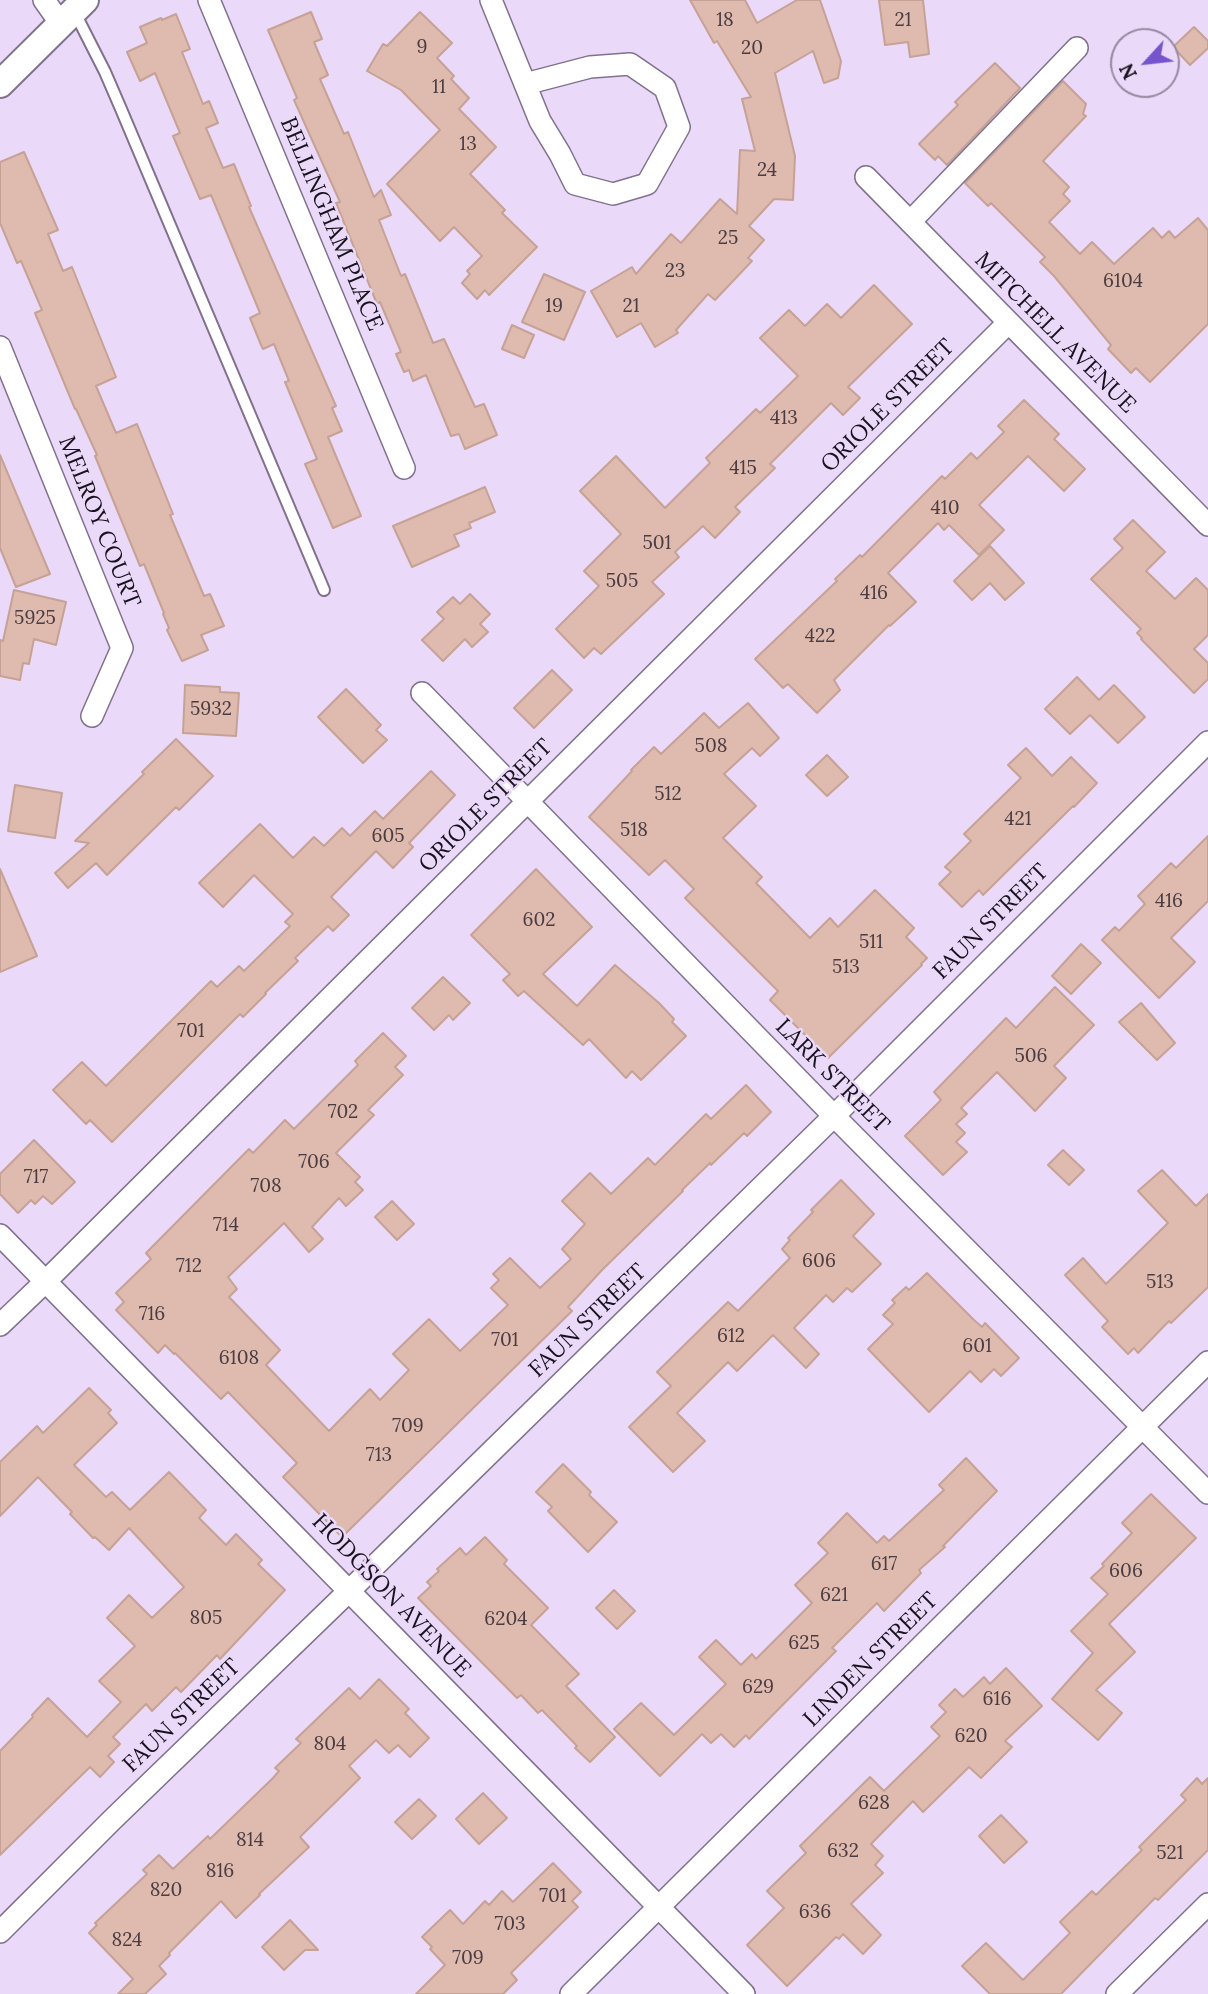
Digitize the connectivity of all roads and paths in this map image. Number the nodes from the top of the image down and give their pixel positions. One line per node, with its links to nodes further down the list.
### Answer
1 (44, 0): 4 (street)
2 (209, 0): 12 (street, BELLINGHAM PLACE)
3 (491, 0): 6 (street)
4 (73, 12): 7 (street); 14 (lane)
5 (1077, 48): 9 (street)
6 (525, 83): 6 (street)
7 (0, 84)
8 (866, 177): 9 (street, MITCHELL AVENUE)
9 (910, 222): 10 (street, MITCHELL AVENUE)
10 (1008, 323): 13 (street, MITCHELL AVENUE); 18 (street, ORIOLE STREET)
11 (0, 347): 16 (street, MELROY COURT)
12 (404, 468)
13 (1208, 525)
14 (324, 590)
15 (422, 693): 18 (street, LARK STREET)
16 (92, 716)
17 (1208, 742): 19 (street, FAUN STREET)
18 (527, 802): 19 (street, LARK STREET); 21 (street, ORIOLE STREET)
19 (834, 1116): 24 (street, LARK STREET); 26 (street, FAUN STREET)
20 (0, 1235): 21 (street, HODGSON AVENUE)
21 (46, 1281): 22 (street, ORIOLE STREET); 26 (street, HODGSON AVENUE)
22 (0, 1325)
23 (1208, 1362): 24 (street, LINDEN STREET)
24 (1143, 1427): 25 (street, LARK STREET); 28 (street, LINDEN STREET)
25 (1208, 1493)
26 (349, 1591): 28 (street, HODGSON AVENUE); 29 (street, FAUN STREET)
27 (1208, 1904): 32 (street)
28 (660, 1907): 30 (street, LINDEN STREET); 31 (street, HODGSON AVENUE)
29 (0, 1932)
30 (571, 1994)
31 (744, 1994)
32 (1117, 1994)

